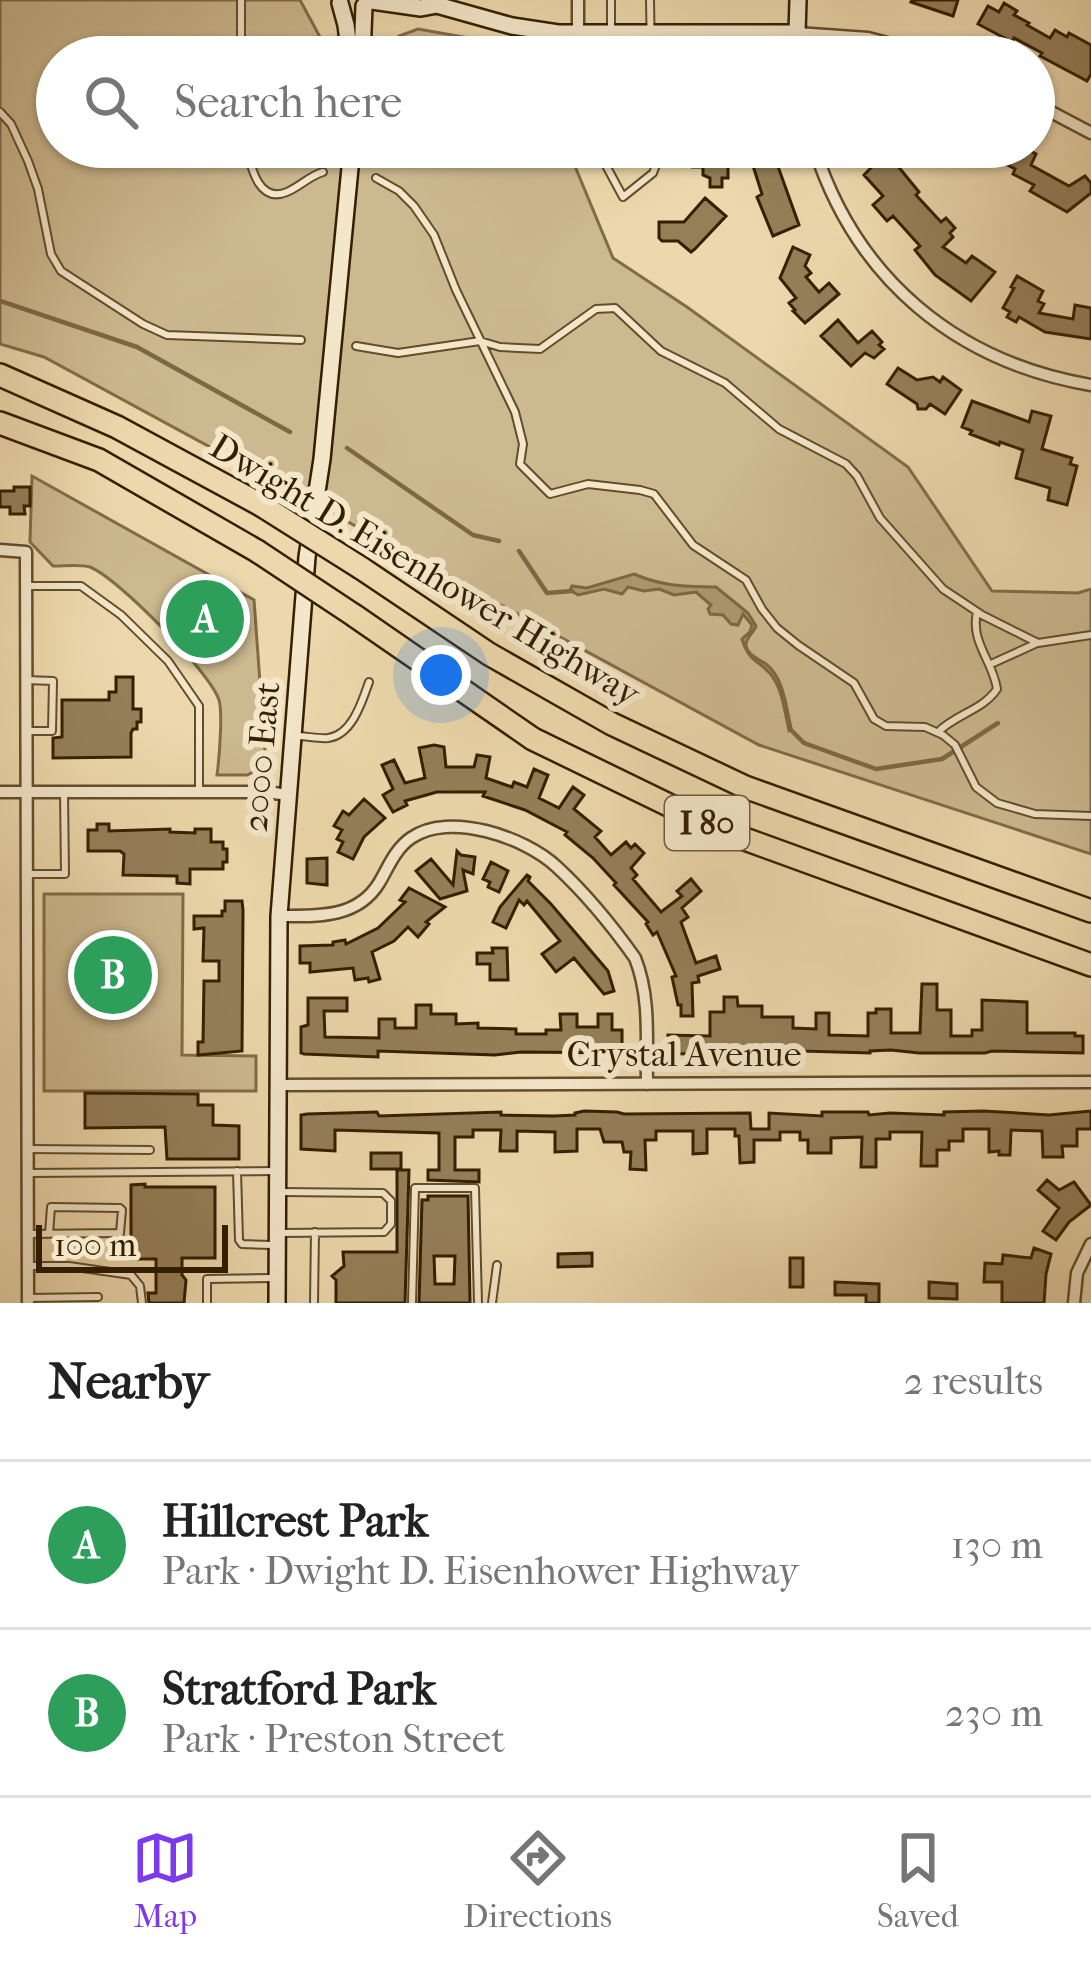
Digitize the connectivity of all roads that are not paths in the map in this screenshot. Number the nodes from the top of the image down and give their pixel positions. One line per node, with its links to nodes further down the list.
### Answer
1 (241, 0): 14 (lane)
2 (578, 0): 11 (street)
3 (611, 0): 12 (lane)
4 (650, 0): 13 (lane)
5 (798, 0): 10 (street)
6 (339, 2): 7 (street); 15 (street)
7 (370, 2): 8 (street); 16 (street)
8 (433, 2): 9 (street)
9 (558, 33): 11 (street); 17 (lane)
10 (797, 33): 13 (street); 18 (street); 19 (street)
11 (578, 34): 12 (street)
12 (611, 34): 13 (street)
13 (650, 34)
14 (241, 36)
15 (347, 36)
16 (365, 36)
17 (558, 36)
18 (798, 36)
19 (840, 36)
20 (0, 112): 30 (lane)
21 (1055, 114): 22 (street)
22 (1091, 133)
23 (251, 168): 28 (lane)
24 (350, 168): 46 (street, 2000 East)
25 (607, 168): 26 (lane)
26 (654, 168)
27 (822, 168): 34 (street)
28 (323, 172)
29 (376, 178): 31 (lane)
30 (301, 340)
31 (480, 341): 32 (lane); 38 (lane); 45 (lane)
32 (356, 346)
33 (0, 375): 54 (highway, Dwight D. Eisenhower Highway / I 80, bridge)
34 (1091, 386)
35 (0, 423): 56 (highway, Dwight D. Eisenhower Highway / I 80, bridge)
36 (0, 550): 37 (street)
37 (26, 586): 42 (street); 50 (lane)
38 (977, 612): 40 (lane); 41 (lane)
39 (1091, 635): 40 (lane)
40 (1038, 643): 41 (lane)
41 (991, 664): 45 (lane)
42 (26, 680): 44 (street); 44 (lane)
43 (369, 682): 46 (lane)
44 (26, 731): 48 (street)
45 (938, 732): 52 (lane)
46 (292, 736): 51 (street, 2000 East)
47 (0, 792): 48 (street)
48 (27, 792): 49 (street); 53 (street)
49 (64, 792): 50 (street); 53 (lane)
50 (200, 792): 51 (street)
51 (287, 795): 55 (street, 2000 East)
52 (1091, 816)
53 (27, 874): 60 (street)
54 (1091, 911)
55 (279, 916): 58 (street); 59 (street, 2000 East)
56 (1091, 965)
57 (1091, 1082): 58 (street, Crystal Avenue)
58 (647, 1084): 59 (street, Crystal Avenue)
59 (278, 1085): 63 (street, 2000 East)
60 (28, 1149): 61 (lane); 64 (street)
61 (150, 1150)
62 (237, 1171): 63 (lane); 64 (lane); 69 (lane)
63 (277, 1171): 65 (street, 2000 East)
64 (28, 1174): 67 (street)
65 (277, 1192): 66 (lane); 69 (street, 2000 East)
66 (315, 1232): 69 (lane); 79 (lane)
67 (28, 1234): 68 (lane); 72 (street)
68 (49, 1234): 68 (lane)
69 (277, 1239): 73 (street, 2000 East)
70 (1091, 1244): 83 (street)
71 (497, 1264): 82 (lane)
72 (28, 1266): 75 (street); 76 (lane)
73 (278, 1278): 77 (lane); 78 (street, 2000 East)
74 (98, 1297): 75 (lane)
75 (28, 1300)
76 (142, 1303)
77 (207, 1303)
78 (278, 1303)
79 (314, 1303)
80 (412, 1303): 81 (lane)
81 (478, 1303)
82 (492, 1303)
83 (1074, 1303)

